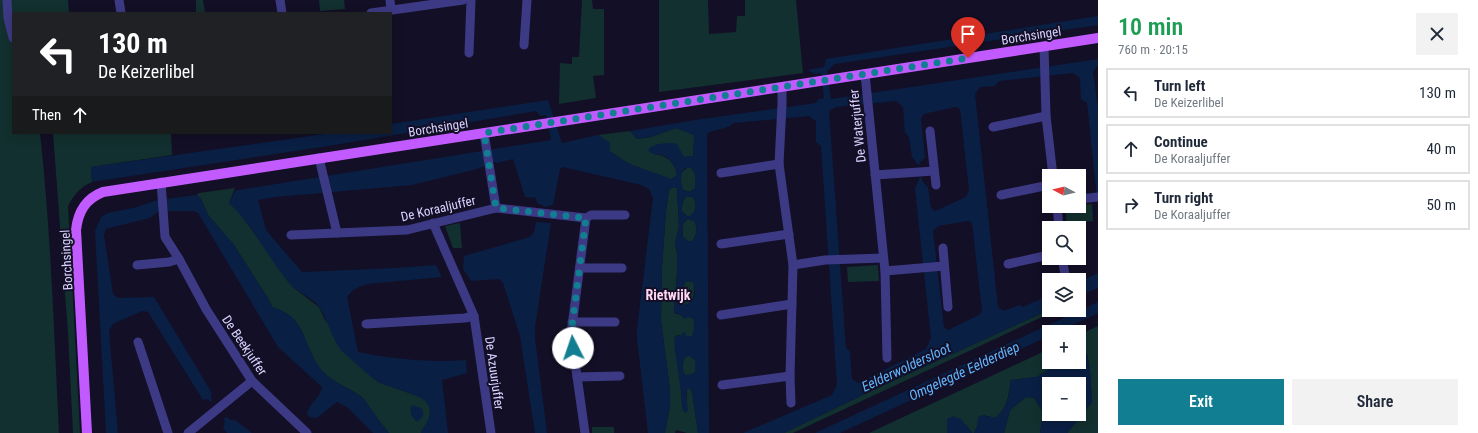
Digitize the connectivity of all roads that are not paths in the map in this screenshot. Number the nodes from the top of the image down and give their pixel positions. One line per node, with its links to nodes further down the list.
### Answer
1 (7, 0): 12 (street)
2 (119, 0): 9 (street)
3 (280, 0): 10 (street)
4 (390, 0): 8 (street)
5 (463, 0): 8 (street)
6 (471, 0): 16 (street)
7 (527, 0): 14 (street)
8 (391, 10): 11 (street)
9 (121, 12)
10 (282, 12)
11 (378, 12)
12 (12, 34)
13 (1098, 38): 15 (main road, Borchsingel)
14 (524, 45)
15 (1044, 46): 17 (main road, Borchsingel); 19 (street)
16 (469, 53)
17 (865, 74): 18 (main road, Borchsingel); 28 (street, De Waterjuffer)
18 (782, 87): 22 (main road, Borchsingel); 24 (street)
19 (1046, 116): 20 (street); 25 (street)
20 (993, 127)
21 (930, 130): 26 (street)
22 (484, 133): 23 (main road, Borchsingel); 33 (street, De Koraaljuffer)
23 (319, 158): 29 (main road, Borchsingel); 37 (street)
24 (779, 164): 27 (street); 38 (street)
25 (1052, 169)
26 (934, 171): 28 (street, De Waterjuffer); 30 (street)
27 (721, 173)
28 (875, 175): 43 (street, De Waterjuffer)
29 (161, 182): 44 (street, De Beekjuffer); 67 (main road, Borchsingel)
30 (936, 186)
31 (1042, 186): 32 (street)
32 (1001, 195)
33 (496, 208): 35 (street, De Koraaljuffer); 36 (street, De Koraaljuffer)
34 (625, 215): 35 (street, De Koraaljuffer)
35 (586, 218): 49 (street)
36 (433, 223): 37 (street, De Koraaljuffer); 55 (street, De Azuurjuffer)
37 (337, 233): 39 (street, De Koraaljuffer)
38 (789, 234): 40 (street); 47 (street)
39 (291, 235)
40 (721, 244)
41 (942, 248): 48 (street)
42 (1042, 257): 45 (street)
43 (883, 258): 47 (street); 51 (street, De Waterjuffer)
44 (179, 259): 46 (street); 64 (street, De Beekjuffer)
45 (1008, 264)
46 (137, 265)
47 (793, 265): 52 (street)
48 (942, 266): 51 (street); 53 (street)
49 (580, 268): 50 (street); 56 (street)
50 (622, 268)
51 (885, 271): 60 (street, De Waterjuffer)
52 (792, 304): 54 (street); 62 (street)
53 (948, 307)
54 (721, 315)
55 (474, 316): 58 (street); 71 (street, De Azuurjuffer)
56 (572, 322): 57 (street); 63 (street)
57 (615, 322)
58 (366, 324)
59 (138, 342): 68 (street)
60 (887, 358)
61 (620, 376): 63 (street)
62 (790, 376): 65 (street); 66 (street)
63 (577, 378): 72 (street)
64 (252, 381): 69 (street); 70 (street, De Beekjuffer)
65 (722, 385)
66 (791, 403)
67 (87, 433)
68 (168, 433)
69 (188, 433)
70 (307, 433)
71 (491, 433)
72 (585, 433)

